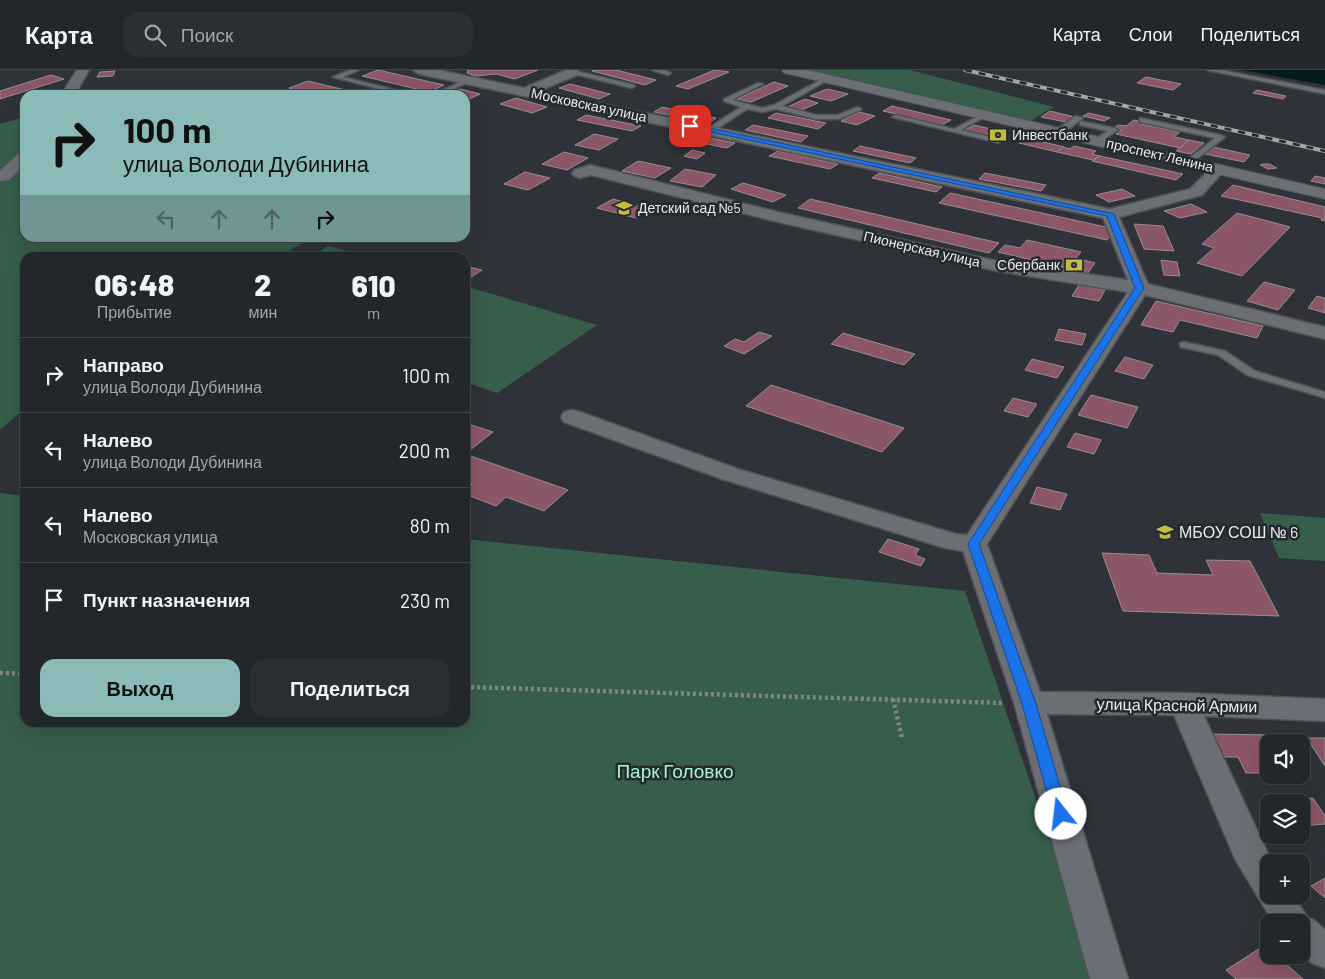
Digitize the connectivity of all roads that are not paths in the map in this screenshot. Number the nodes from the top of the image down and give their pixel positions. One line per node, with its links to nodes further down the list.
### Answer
1 (83, 70): 13 (street)
2 (356, 70): 14 (lane)
3 (423, 70): 10 (street, Московская улица)
4 (655, 70): 8 (lane)
5 (789, 70): 9 (main road, проспект Ленина)
6 (1210, 70): 17 (lane)
7 (572, 71): 12 (lane); 16 (street)
8 (668, 73)
9 (826, 79): 18 (lane); 21 (main road, проспект Ленина)
10 (470, 80): 15 (lane); 16 (street, Московская улица)
11 (760, 84): 19 (lane)
12 (632, 86)
13 (71, 90)
14 (391, 90)
15 (446, 90)
16 (525, 92): 24 (street, Московская улица)
17 (1325, 92)
18 (776, 107): 19 (lane); 20 (lane)
19 (746, 108): 24 (lane)
20 (858, 110)
21 (984, 115): 25 (lane); 26 (main road, проспект Ленина)
22 (896, 117): 25 (lane)
23 (1143, 120): 30 (lane)
24 (708, 130): 35 (street, Московская улица)
25 (955, 131): 27 (lane)
26 (1059, 132): 28 (main road, проспект Ленина); 28 (lane)
27 (996, 140)
28 (1098, 141): 30 (main road, проспект Ленина)
29 (20, 159): 33 (street)
30 (1190, 162): 31 (main road, проспект Ленина)
31 (1218, 169): 34 (main road, проспект Ленина); 35 (street, Московская улица)
32 (580, 173): 36 (street, Пионерская улица)
33 (2, 175)
34 (1325, 194)
35 (1110, 214): 36 (street)
36 (1140, 288): 37 (street, Пионерская улица); 41 (street)
37 (1325, 333)
38 (1184, 345): 39 (lane)
39 (1325, 395)
40 (572, 417): 41 (street)
41 (974, 544): 42 (street)
42 (1029, 704): 43 (street, улица Красной Армии); 48 (street)
43 (1184, 704): 44 (street, улица Красной Армии); 45 (street)
44 (1325, 710)
45 (1260, 872)
46 (1310, 939): 47 (street)
47 (1325, 952)
48 (1109, 979)

